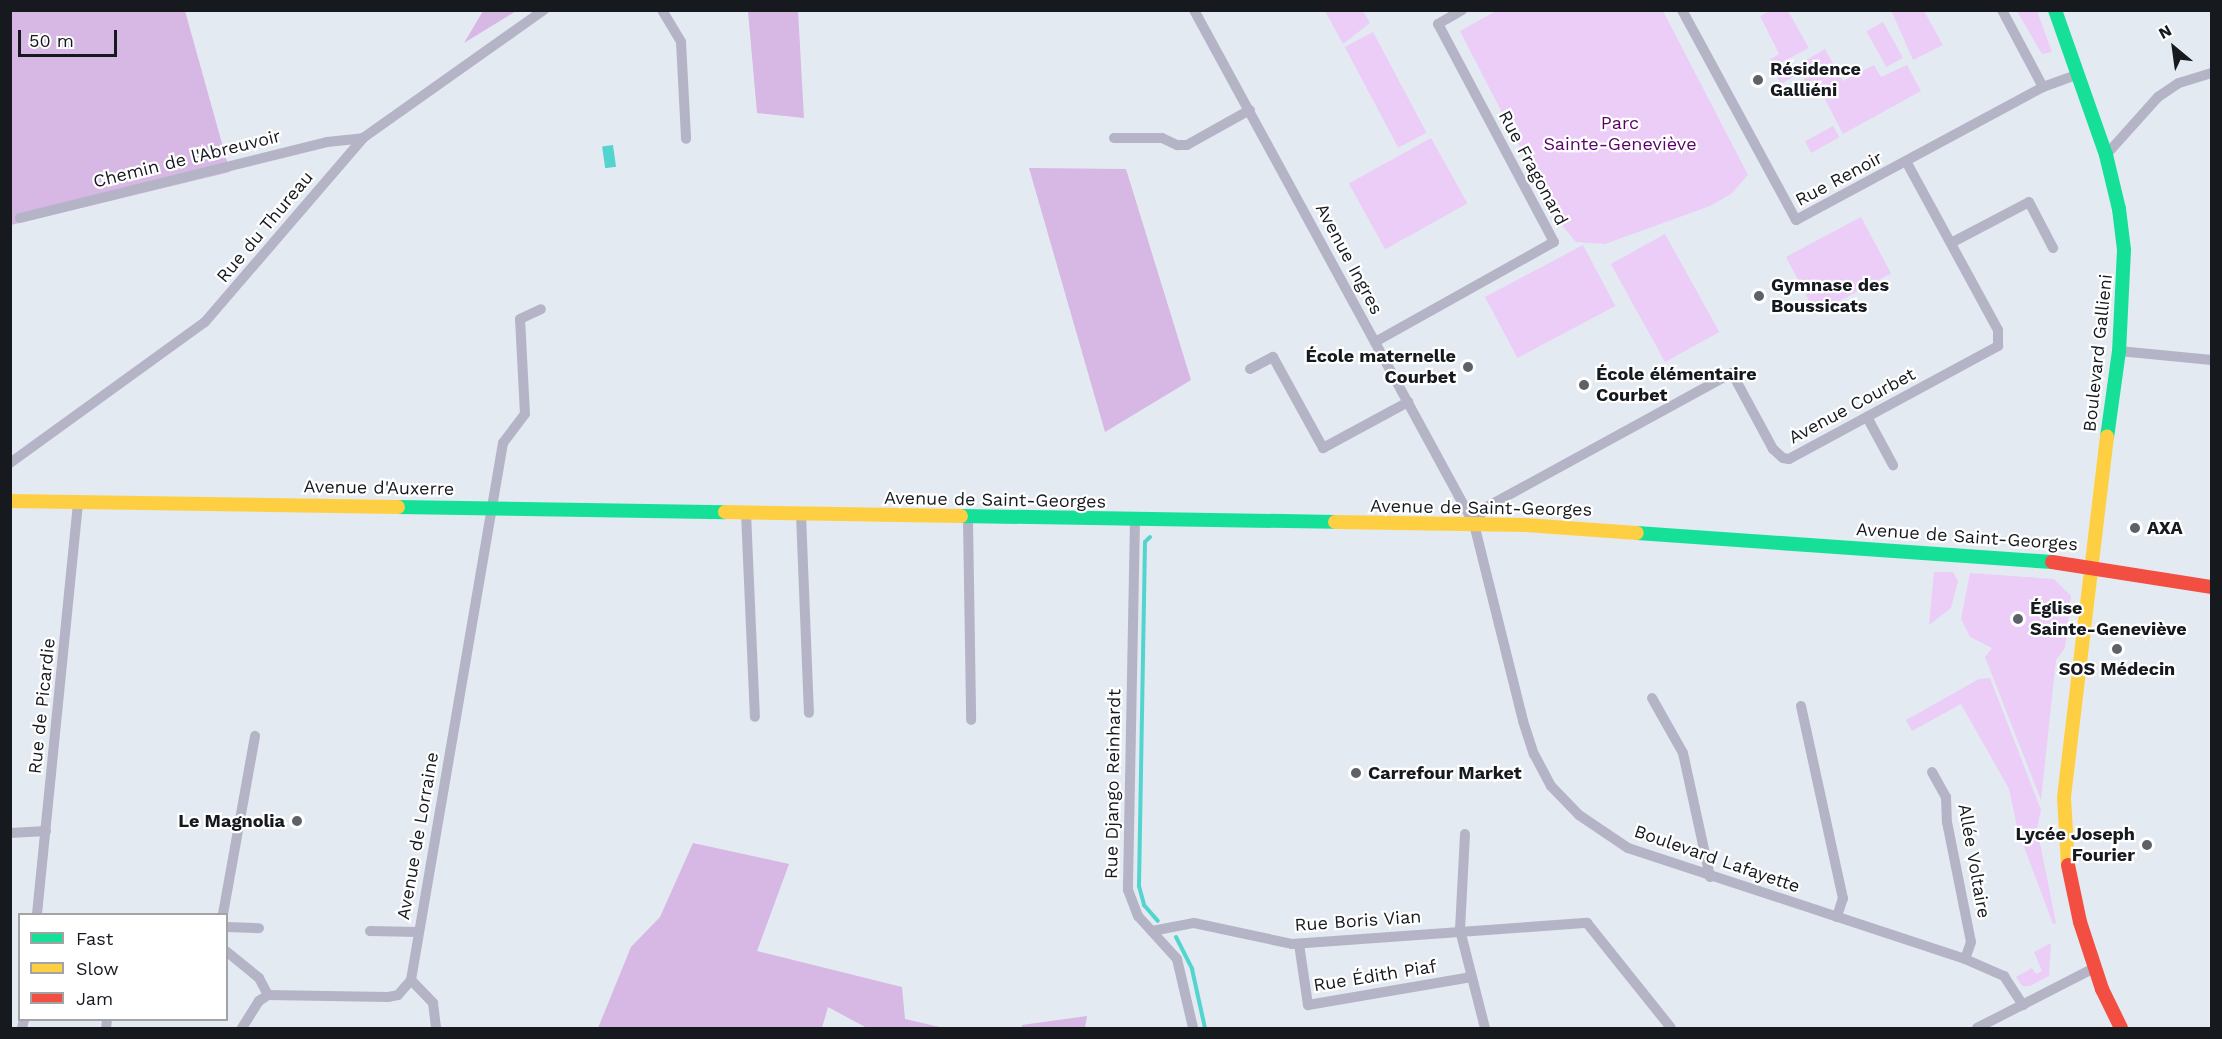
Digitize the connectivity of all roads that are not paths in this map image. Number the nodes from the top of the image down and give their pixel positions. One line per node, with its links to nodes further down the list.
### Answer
1 (544, 10): 12 (street, Rue du Thureau)
2 (662, 10): 14 (street)
3 (1194, 10): 11 (street, Avenue Ingres)
4 (1462, 10): 21 (street, Rue Fragonard)
5 (1682, 10): 16 (street, Rue Renoir)
6 (2002, 10): 10 (street)
7 (2055, 10): 9 (main road, Boulevard Gallieni)
8 (2211, 73): 15 (street)
9 (2078, 74): 10 (street, Rue Renoir); 15 (main road, Boulevard Gallieni)
10 (2043, 87): 16 (street, Rue Renoir)
11 (1250, 110): 13 (street); 21 (street, Avenue Ingres)
12 (363, 138): 17 (street, Chemin de l'Abreuvoir); 27 (street, Rue du Thureau)
13 (1114, 138)
14 (686, 139)
15 (2106, 155): 22 (main road, Boulevard Gallieni)
16 (1906, 161): 18 (street, Avenue Courbet)
17 (20, 218)
18 (1951, 243): 19 (street); 26 (street, Avenue Courbet)
19 (2054, 248)
20 (541, 309): 31 (street, Avenue de Lorraine)
21 (1375, 342): 25 (street, Avenue Ingres)
22 (2120, 351): 23 (street); 37 (main road, Boulevard Gallieni)
23 (2211, 360)
24 (1250, 369): 25 (street)
25 (1408, 402): 36 (street, Avenue Ingres)
26 (1867, 417): 28 (street); 36 (street, Avenue Courbet)
27 (10, 464)
28 (1893, 465)
29 (78, 500): 30 (main road, Avenue d'Auxerre); 31 (main road, Avenue d'Auxerre); 46 (street, Rue de Picardie)
30 (10, 501)
31 (494, 508): 32 (main road, Avenue d'Auxerre); 58 (street, Avenue de Lorraine)
32 (746, 513): 33 (main road, Avenue de Saint-Georges); 42 (street)
33 (801, 514): 34 (main road, Avenue de Saint-Georges); 41 (street)
34 (968, 519): 35 (main road, Avenue de Saint-Georges); 43 (street)
35 (1135, 520): 36 (main road, Avenue de Saint-Georges); 57 (street, Rue Django Reinhardt)
36 (1474, 524): 37 (main road, Avenue de Saint-Georges); 49 (street, Boulevard Lafayette)
37 (2089, 565): 38 (main road, Avenue de Saint-Georges); 62 (main road, Boulevard Gallieni)
38 (2211, 587)
39 (1653, 698): 49 (street)
40 (1800, 706): 52 (street)
41 (809, 713)
42 (755, 717)
43 (971, 720)
44 (255, 736): 51 (street)
45 (1932, 772): 61 (street, Allée Voltaire)
46 (46, 831): 47 (street); 50 (street, Rue de Picardie)
47 (10, 833)
48 (1465, 834): 55 (street)
49 (1710, 877): 52 (street, Boulevard Lafayette)
50 (37, 913)
51 (223, 913)
52 (1837, 917): 61 (street, Boulevard Lafayette)
53 (228, 927): 54 (street)
54 (260, 928)
55 (1460, 930): 59 (street, Rue Boris Vian); 63 (street); 67 (street, Rue Boris Vian)
56 (370, 931): 58 (street)
57 (1152, 931): 59 (street, Rue Boris Vian); 70 (street, Rue Django Reinhardt)
58 (417, 932): 64 (street, Avenue de Lorraine)
59 (1299, 944): 63 (street, Rue Édith Piaf)
60 (228, 953): 65 (street)
61 (1965, 959): 66 (street, Boulevard Lafayette)
62 (2094, 968): 66 (street); 73 (main road, Boulevard Gallieni)
63 (1472, 977): 71 (street)
64 (411, 980): 65 (street); 69 (street)
65 (268, 995): 68 (street)
66 (2023, 1005): 72 (street)
67 (1667, 1027)
68 (242, 1029)
69 (436, 1029)
70 (1192, 1029)
71 (1485, 1029)
72 (1977, 1029)
73 (2121, 1029)

